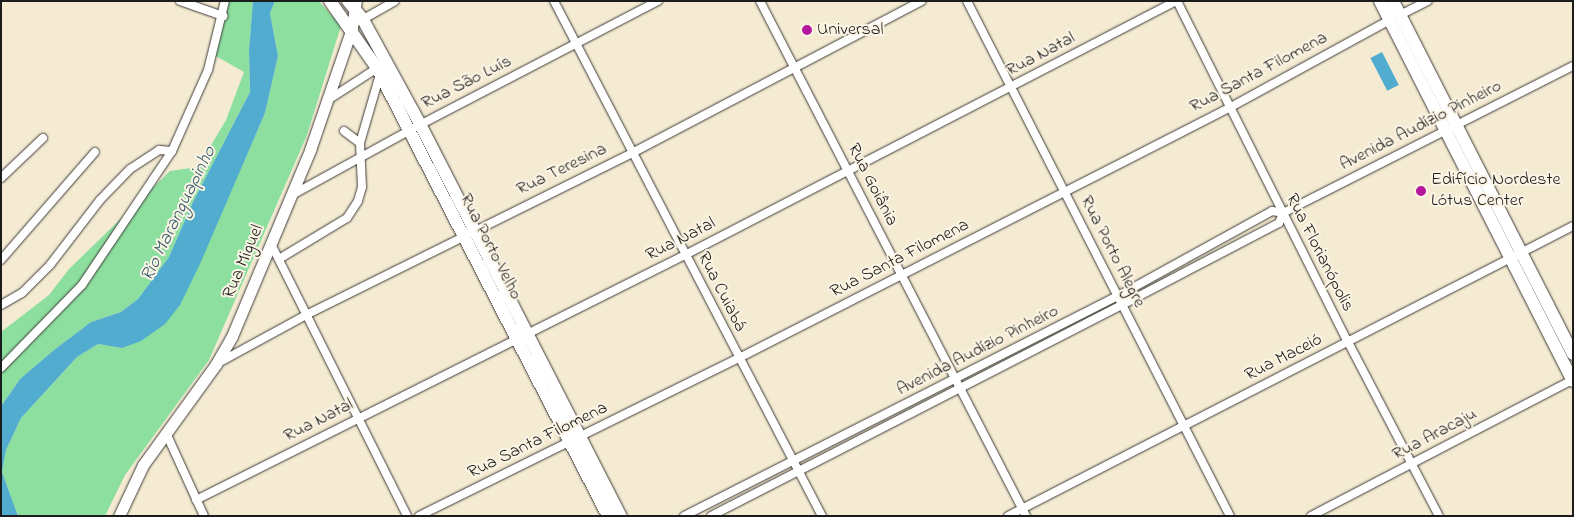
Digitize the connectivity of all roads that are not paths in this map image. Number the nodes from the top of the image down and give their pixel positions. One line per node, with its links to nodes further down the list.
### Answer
1 (180, 1): 15 (street)
2 (225, 1): 15 (street)
3 (330, 1): 17 (main road, Rua Porto Velho)
4 (395, 1): 14 (street)
5 (554, 1): 18 (street, Rua Cuiabá)
6 (658, 1): 18 (street, Rua São Luís)
7 (760, 1): 19 (street, Rua Goiânia)
8 (920, 1): 19 (street, Rua Teresina)
9 (967, 1): 22 (street, Rua Porto Alegre)
10 (1177, 1): 22 (street, Rua Natal); 24 (street, Rua Florianópolis)
11 (1380, 1): 16 (main road)
12 (1393, 1): 16 (main road)
13 (1428, 1): 16 (street, Rua Santa Filomena)
14 (355, 8): 17 (main road, Rua Miguel); 25 (main road, Rua Porto Velho)
15 (223, 16): 30 (street)
16 (1395, 18): 24 (street, Rua Santa Filomena); 26 (main road)
17 (352, 28): 21 (main road, Rua Porto Velho); 23 (main road, Rua Miguel)
18 (576, 44): 25 (street, Rua São Luís); 32 (street, Rua Cuiabá)
19 (794, 66): 32 (street, Rua Teresina); 34 (street, Rua Goiânia)
20 (1573, 66): 26 (street, Avenida Audízio Pinheiro)
21 (378, 71): 23 (street); 25 (main road, Rua Porto Velho); 29 (street)
22 (1010, 88): 34 (street, Rua Natal); 36 (street, Rua Porto Alegre)
23 (328, 100): 37 (main road, Rua Miguel)
24 (1229, 108): 36 (street, Rua Santa Filomena); 38 (street, Rua Florianópolis)
25 (415, 127): 33 (street, Rua São Luís); 40 (main road, Rua Porto Velho); 41 (main road, Rua Porto Velho)
26 (1450, 127): 38 (street, Avenida Audízio Pinheiro); 45 (main road)
27 (344, 131): 29 (street)
28 (43, 138): 35 (street)
29 (360, 143): 33 (street)
30 (172, 151): 53 (street); 64 (street)
31 (95, 152): 47 (street)
32 (632, 152): 40 (street, Rua Teresina); 44 (street, Rua Cuiabá)
33 (362, 156): 37 (street, Rua São Luís); 46 (street)
34 (848, 170): 44 (street, Rua Natal); 50 (street, Rua Goiânia)
35 (1, 178)
36 (1064, 191): 50 (street, Rua Santa Filomena); 52 (street, Rua Porto Alegre)
37 (292, 195): 42 (main road, Rua Miguel)
38 (1283, 213): 43 (street, Avenida Audízio Pinheiro); 48 (street, Avenida Audízio Pinheiro); 58 (street, Rua Florianópolis)
39 (1573, 226): 45 (street, Rua Maceió)
40 (475, 228): 41 (street, Rua Teresina); 56 (main road, Rua Porto Velho)
41 (463, 234): 55 (street, Rua Teresina); 57 (main road, Rua Porto Velho)
42 (271, 244): 46 (street); 63 (main road, Rua Miguel)
43 (1200, 252): 48 (street); 49 (street, Avenida Audízio Pinheiro)
44 (685, 255): 56 (street, Rua Natal); 61 (street, Rua Cuiabá)
45 (1515, 256): 58 (street, Rua Maceió); 60 (main road); 66 (main road)
46 (279, 259): 55 (street)
47 (1, 260)
48 (1205, 261): 51 (street, Avenida Audízio Pinheiro)
49 (1171, 268): 51 (street); 52 (street, Avenida Audízio Pinheiro)
50 (901, 275): 61 (street, Rua Santa Filomena); 65 (street, Rua Goiânia)
51 (1175, 277): 54 (street, Avenida Audízio Pinheiro)
52 (1118, 296): 54 (street, Rua Porto Alegre); 59 (street, Avenida Audízio Pinheiro)
53 (1, 305)
54 (1122, 305): 62 (street, Avenida Audízio Pinheiro); 71 (street, Rua Porto Alegre)
55 (306, 315): 63 (street, Rua Teresina); 69 (street)
56 (530, 332): 57 (street, Rua Natal); 73 (main road, Rua Porto Velho)
57 (517, 339): 69 (street, Rua Natal); 74 (main road, Rua Porto Velho)
58 (1348, 342): 71 (street, Rua Maceió); 76 (street, Rua Florianópolis)
59 (1010, 352): 62 (street); 65 (street, Avenida Audízio Pinheiro)
60 (1573, 354)
61 (739, 358): 73 (street, Rua Santa Filomena); 75 (street, Rua Cuiabá)
62 (1015, 361): 67 (street, Avenida Audízio Pinheiro)
63 (216, 364): 72 (main road, Rua Miguel)
64 (1, 368)
65 (955, 380): 67 (street, Rua Goiânia); 68 (street, Avenida Audízio Pinheiro)
66 (1572, 381): 76 (street, Rua Aracaju)
67 (960, 388): 70 (street, Avenida Audízio Pinheiro); 81 (street, Rua Goiânia)
68 (895, 410): 70 (street); 75 (street, Avenida Audízio Pinheiro)
69 (358, 418): 80 (street, Rua Natal); 84 (street)
70 (898, 420): 77 (street, Avenida Audízio Pinheiro)
71 (1182, 427): 81 (street, Rua Maceió); 92 (street, Rua Porto Alegre)
72 (166, 433): 80 (street); 82 (main road, Rua Miguel)
73 (582, 437): 74 (street, Rua Santa Filomena); 87 (main road, Rua Porto Velho)
74 (570, 443): 85 (street, Rua Santa Filomena); 86 (main road, Rua Porto Velho)
75 (794, 460): 77 (street, Rua Cuiabá); 78 (street, Avenida Audízio Pinheiro)
76 (1411, 465): 93 (street, Rua Aracaju); 94 (street, Rua Florianópolis)
77 (799, 470): 79 (street, Avenida Audízio Pinheiro); 90 (street, Rua Cuiabá)
78 (758, 478): 79 (street); 88 (street, Avenida Audízio Pinheiro)
79 (763, 489): 89 (street, Avenida Audízio Pinheiro)
80 (196, 500): 83 (street)
81 (1024, 512): 91 (street, Rua Maceió)
82 (119, 516)
83 (204, 516)
84 (408, 516)
85 (419, 516)
86 (608, 516)
87 (621, 516)
88 (684, 516)
89 (711, 516)
90 (822, 516)
91 (1008, 516)
92 (1230, 516)
93 (1311, 516)
94 (1439, 516)

